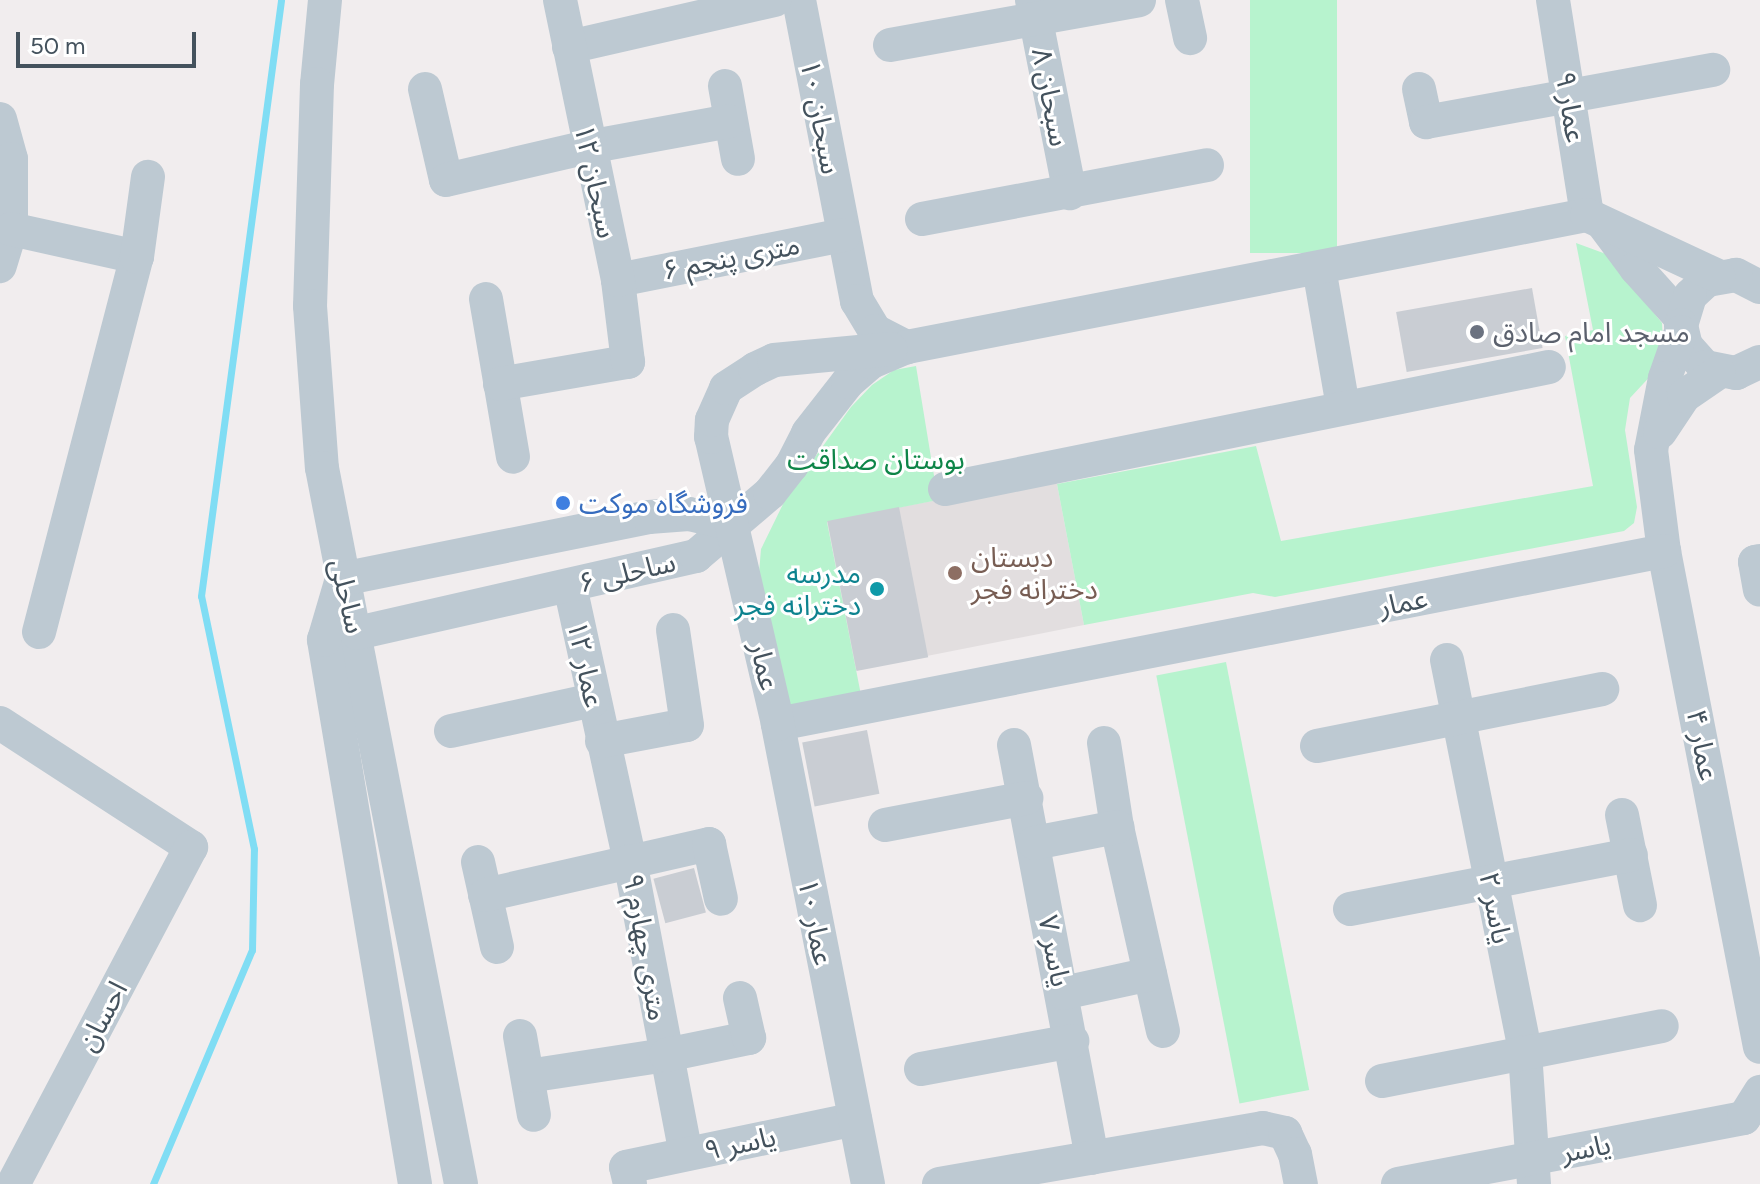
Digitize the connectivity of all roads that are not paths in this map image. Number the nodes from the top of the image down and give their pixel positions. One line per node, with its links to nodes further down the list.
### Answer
1 (325, 0): 45 (street, ساحلی)
2 (560, 0): 11 (street, سبحان ۱۲)
3 (775, 0): 11 (street)
4 (799, 0): 27 (street, سبحان ۱۰)
5 (1139, 0): 8 (street)
6 (1182, 0): 9 (street)
7 (1553, 0): 16 (street, عمار ۹)
8 (1034, 10): 10 (street); 23 (street, سبحان ۸)
9 (1190, 38)
10 (890, 45)
11 (569, 47): 19 (street, سبحان ۱۲)
12 (1713, 70): 16 (street)
13 (725, 86): 18 (street)
14 (425, 89): 19 (street)
15 (1419, 89): 16 (street)
16 (1570, 95): 25 (street, عمار ۹)
17 (0, 119): 26 (street)
18 (729, 121): 19 (street); 20 (street)
19 (588, 147): 32 (street, سبحان ۱۲)
20 (738, 159)
21 (1207, 165): 23 (street)
22 (148, 177): 28 (street)
23 (1070, 193): 24 (street)
24 (922, 219)
25 (1596, 220): 30 (street); 31 (street); 34 (street)
26 (11, 229): 28 (street); 29 (street)
27 (844, 235): 32 (street, ۶ متری پنجم); 35 (street, سبحان ۱۰)
28 (137, 257): 48 (street)
29 (0, 266)
30 (1319, 268): 35 (street); 39 (street)
31 (1744, 276): 34 (street)
32 (618, 280): 38 (street, سبحان ۱۲)
33 (486, 299): 38 (street)
34 (1681, 325): 37 (street); 40 (street)
35 (907, 347): 43 (street); 43 (street, عمار)
36 (1549, 367): 39 (street)
37 (1744, 372): 40 (street)
38 (500, 384): 41 (street)
39 (1343, 407): 42 (street)
40 (1651, 450): 44 (street)
41 (513, 457)
42 (945, 489)
43 (732, 524): 45 (street, ساحلی ۶); 46 (street, ساحلی ۶); 55 (street, عمار)
44 (1664, 551): 55 (street, عمار); 74 (street, عمار ۴)
45 (342, 579): 49 (street, ساحلی); 97 (street)
46 (570, 586): 49 (street, ساحلی ۶); 52 (street, عمار ۱۲)
47 (673, 630): 57 (street)
48 (39, 632)
49 (357, 633): 98 (street, ساحلی)
50 (1447, 660): 53 (street, یاسر ۲)
51 (1602, 689): 53 (street)
52 (593, 700): 56 (street); 57 (street, عمار ۱۲)
53 (1458, 718): 60 (street); 69 (street, یاسر ۲)
54 (0, 723): 96 (street, احسان)
55 (778, 724): 91 (street, عمار ۱۰)
56 (451, 731)
57 (602, 741): 67 (street, ۹ متری چهارم)
58 (1104, 743): 64 (street)
59 (1014, 745): 61 (street, یاسر ۷)
60 (1317, 746)
61 (1026, 798): 63 (street); 65 (street, یاسر ۷)
62 (1622, 815): 66 (street)
63 (885, 825)
64 (1117, 827): 65 (street); 76 (street)
65 (1034, 843): 77 (street, یاسر ۷)
66 (1631, 855): 69 (street); 72 (street)
67 (630, 861): 70 (street); 71 (street); 85 (street, ۹ متری چهارم)
68 (478, 862): 70 (street)
69 (1491, 881): 73 (street); 84 (street, یاسر ۲)
70 (485, 895): 75 (street)
71 (721, 899)
72 (1640, 905)
73 (1350, 909)
74 (1751, 937): 83 (street)
75 (497, 947)
76 (1150, 974): 77 (street); 80 (street)
77 (1063, 993): 82 (street, یاسر ۷)
78 (740, 998): 85 (street)
79 (1662, 1026): 84 (street)
80 (1163, 1031)
81 (520, 1036): 87 (street)
82 (1072, 1041): 86 (street); 93 (street, یاسر ۷)
83 (1760, 1047)
84 (1525, 1052): 88 (street); 94 (street, یاسر ۲)
85 (666, 1055): 87 (street); 92 (street, ۹ متری چهارم)
86 (921, 1069)
87 (528, 1076): 90 (street)
88 (1382, 1081)
89 (1760, 1092): 94 (street, یاسر)
90 (534, 1115)
91 (855, 1119): 92 (street, یاسر ۹); 99 (street)
92 (686, 1154): 95 (street, یاسر ۹)
93 (1071, 1168): 100 (street); 101 (street)
94 (1532, 1171): 102 (street, یاسر)
95 (628, 1175)
96 (13, 1184)
97 (415, 1184)
98 (461, 1184)
99 (868, 1184)
100 (939, 1184)
101 (1301, 1184)
102 (1398, 1184)

